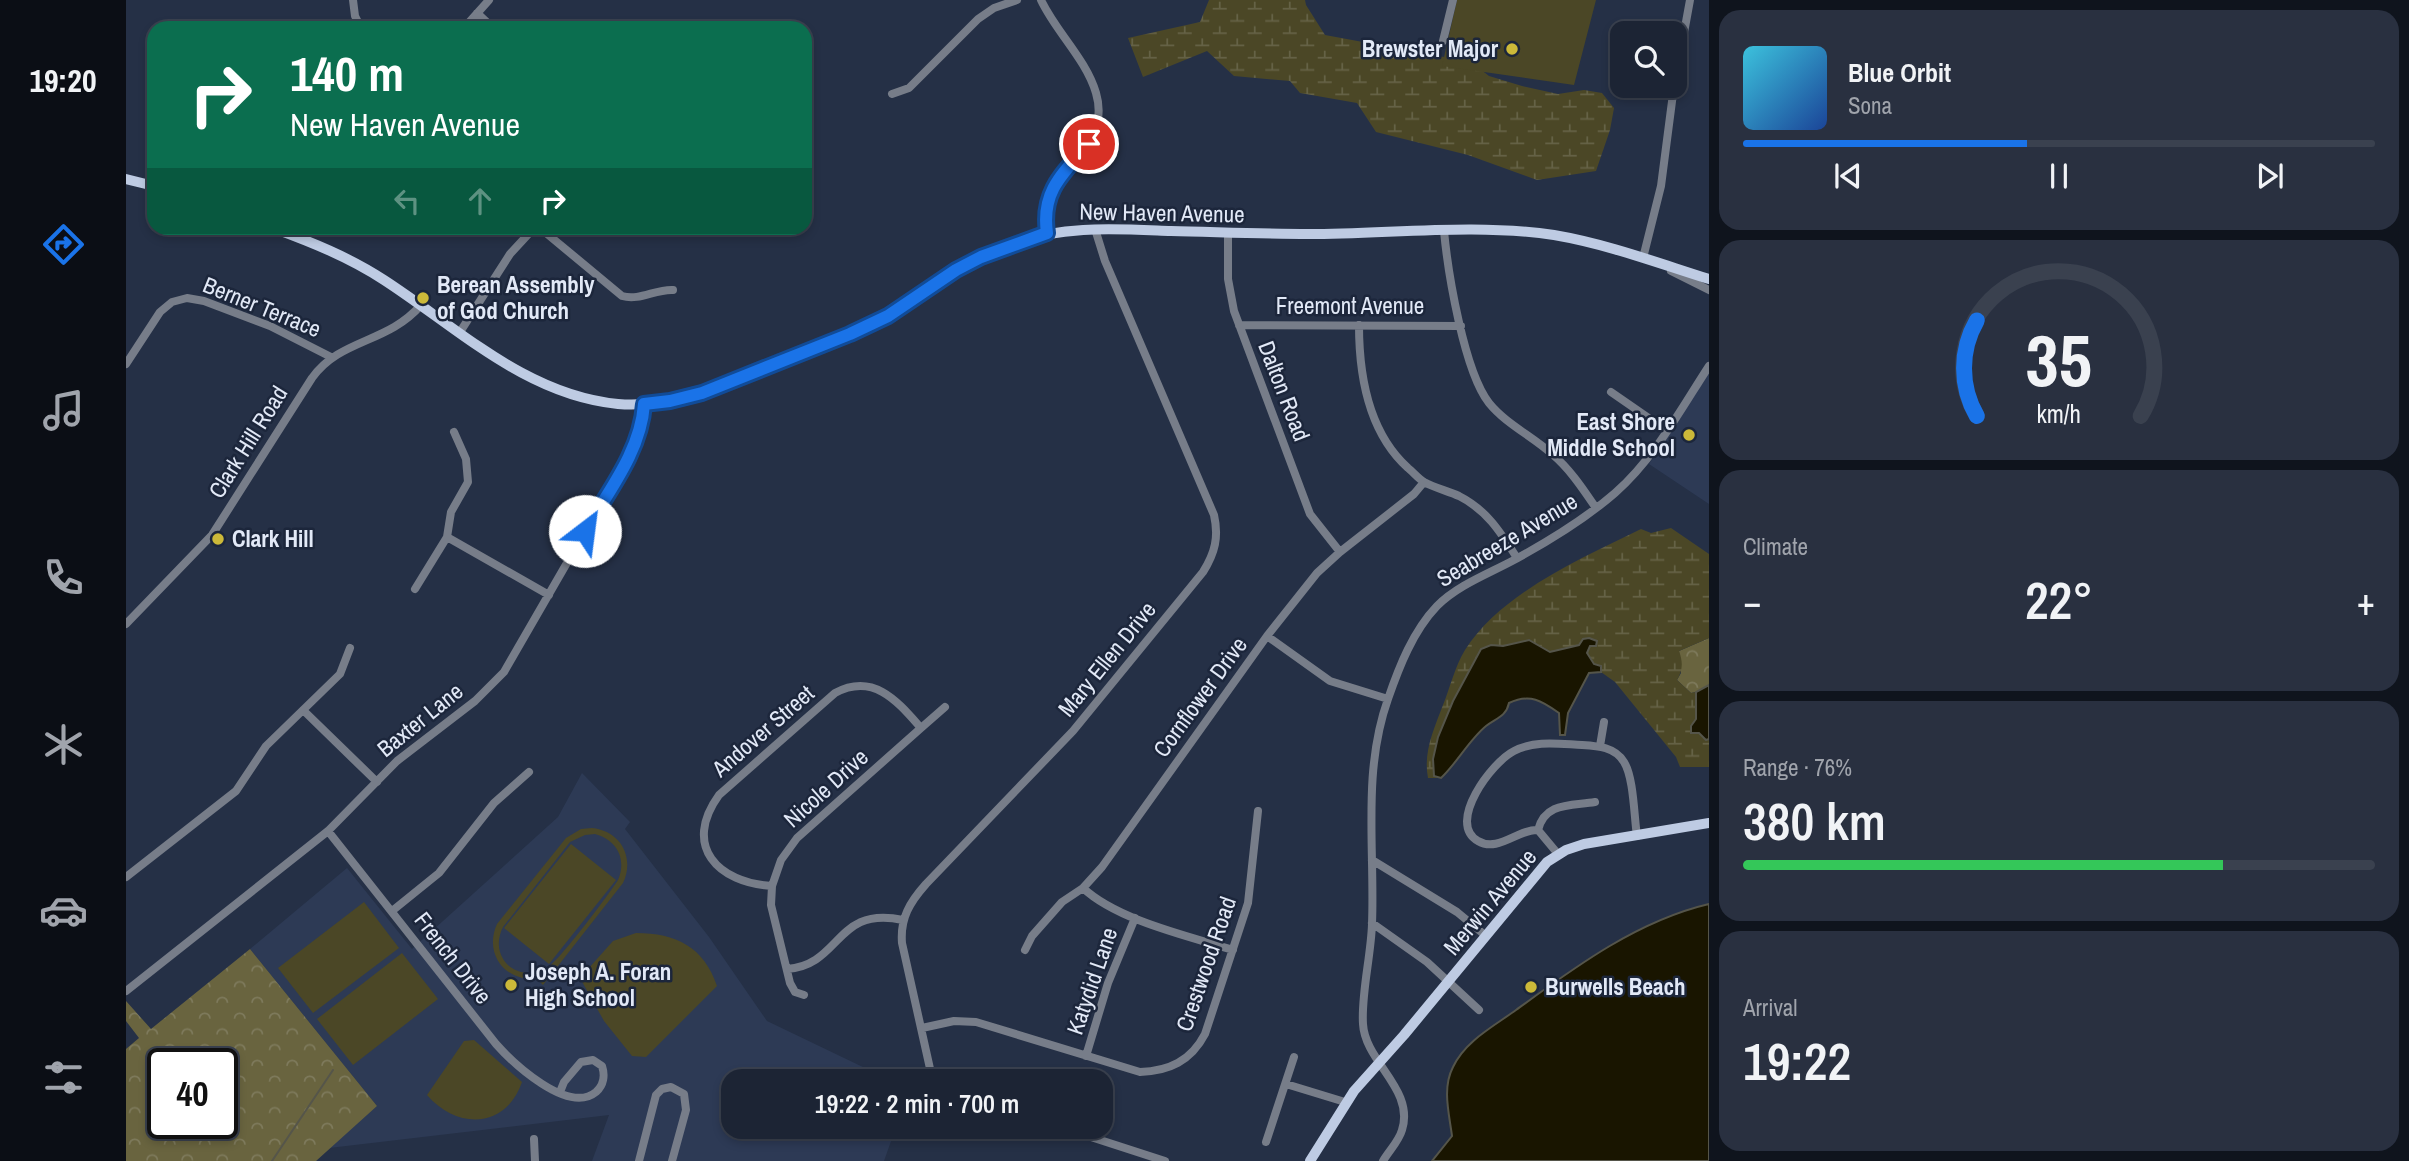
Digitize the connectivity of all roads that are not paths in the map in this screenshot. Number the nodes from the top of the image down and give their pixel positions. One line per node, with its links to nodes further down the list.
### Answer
1 (353, 0): 8 (street)
2 (489, 0): 7 (street)
3 (1017, 0): 13 (street)
4 (1041, 0): 20 (street)
5 (1453, 0): 12 (street)
6 (1689, 0): 11 (street)
7 (477, 13): 9 (street); 10 (street)
8 (357, 21)
9 (470, 21)
10 (486, 21)
11 (1685, 21)
12 (1443, 41)
13 (892, 94)
14 (1672, 98): 24 (street)
15 (126, 179): 16 (main road)
16 (147, 184)
17 (1095, 229): 19 (main road, New Haven Avenue); 20 (main road, New Haven Avenue); 72 (street, Mary Ellen Drive)
18 (1444, 231): 19 (main road, New Haven Avenue); 24 (main road, New Haven Avenue); 32 (street)
19 (1228, 232): 30 (street, Dalton Road)
20 (1047, 233): 38 (main road, New Haven Avenue)
21 (290, 235): 29 (main road, New Haven Avenue)
22 (528, 235): 33 (street)
23 (548, 235): 27 (street)
24 (1643, 258): 25 (main road, New Haven Avenue)
25 (1655, 262): 26 (main road, New Haven Avenue); 28 (street)
26 (1709, 279)
27 (673, 290)
28 (1709, 290)
29 (421, 305): 33 (main road, New Haven Avenue); 34 (street, Clark Hill Road)
30 (1239, 325): 31 (street, Freemont Avenue); 44 (street, Dalton Road)
31 (1359, 325): 32 (street, Freemont Avenue); 41 (street)
32 (1461, 326): 42 (street)
33 (460, 332): 38 (main road, New Haven Avenue)
34 (331, 357): 35 (street, Berner Terrace); 48 (street, Clark Hill Road)
35 (126, 364)
36 (1709, 366): 39 (street, Seabreeze Avenue)
37 (1611, 391): 39 (street)
38 (644, 404): 47 (street, Baxter Lane)
39 (1666, 430): 42 (street, Seabreeze Avenue)
40 (454, 432): 43 (street)
41 (1424, 482): 44 (street, Cornflower Drive); 45 (street)
42 (1596, 508): 45 (street, Seabreeze Avenue)
43 (447, 537): 46 (street); 47 (street)
44 (1340, 552): 49 (street, Cornflower Drive)
45 (1517, 558): 51 (street, Seabreeze Avenue)
46 (415, 589)
47 (549, 595): 58 (street, Baxter Lane)
48 (126, 624)
49 (1267, 636): 51 (street); 69 (street, Cornflower Drive)
50 (350, 648): 53 (street)
51 (1388, 699): 66 (street, Seabreeze Avenue)
52 (945, 707): 55 (street)
53 (303, 710): 58 (street); 67 (street)
54 (1604, 722): 56 (street)
55 (921, 728): 68 (street, Nicole Drive); 68 (street, Andover Street)
56 (1600, 746): 62 (street); 64 (street)
57 (529, 772): 70 (street)
58 (377, 782): 63 (street, Baxter Lane)
59 (1595, 802): 62 (street)
60 (1258, 811): 76 (street, Crestwood Road)
61 (1709, 823): 64 (main road, Merwin Avenue)
62 (1538, 830): 65 (street)
63 (328, 831): 70 (street, French Drive); 79 (street, Baxter Lane)
64 (1637, 836): 65 (main road, Merwin Avenue)
65 (1558, 854): 74 (main road, Merwin Avenue)
66 (1372, 860): 73 (street, Seabreeze Avenue); 74 (street)
67 (126, 877)
68 (772, 886): 77 (street, Nicole Drive)
69 (1083, 888): 71 (street); 75 (street, Cornflower Drive)
70 (392, 911): 88 (street, French Drive)
71 (1135, 918): 76 (street); 83 (street, Katydid Lane)
72 (903, 920): 77 (street); 82 (street)
73 (1373, 923): 78 (street); 85 (street, Seabreeze Avenue)
74 (1486, 936): 78 (main road, Merwin Avenue)
75 (1025, 950)
76 (1233, 950): 83 (street, Crestwood Road)
77 (787, 969): 80 (street, Nicole Drive)
78 (1449, 981): 81 (street); 85 (main road, Merwin Avenue)
79 (126, 991)
80 (804, 995)
81 (1479, 1010)
82 (922, 1028): 83 (street, Crestwood Road); 86 (street)
83 (1086, 1056)
84 (1294, 1057): 87 (street)
85 (1379, 1062): 89 (main road, Merwin Avenue); 98 (street, Seabreeze Avenue)
86 (930, 1069)
87 (1286, 1084): 89 (street); 92 (street)
88 (560, 1092): 88 (street, French Drive)
89 (1345, 1102): 97 (main road, Merwin Avenue)
90 (534, 1139): 93 (street)
91 (1097, 1139): 96 (street)
92 (1266, 1142)
93 (535, 1161)
94 (639, 1161): 95 (street)
95 (672, 1161)
96 (1165, 1161)
97 (1310, 1161)
98 (1383, 1161)

